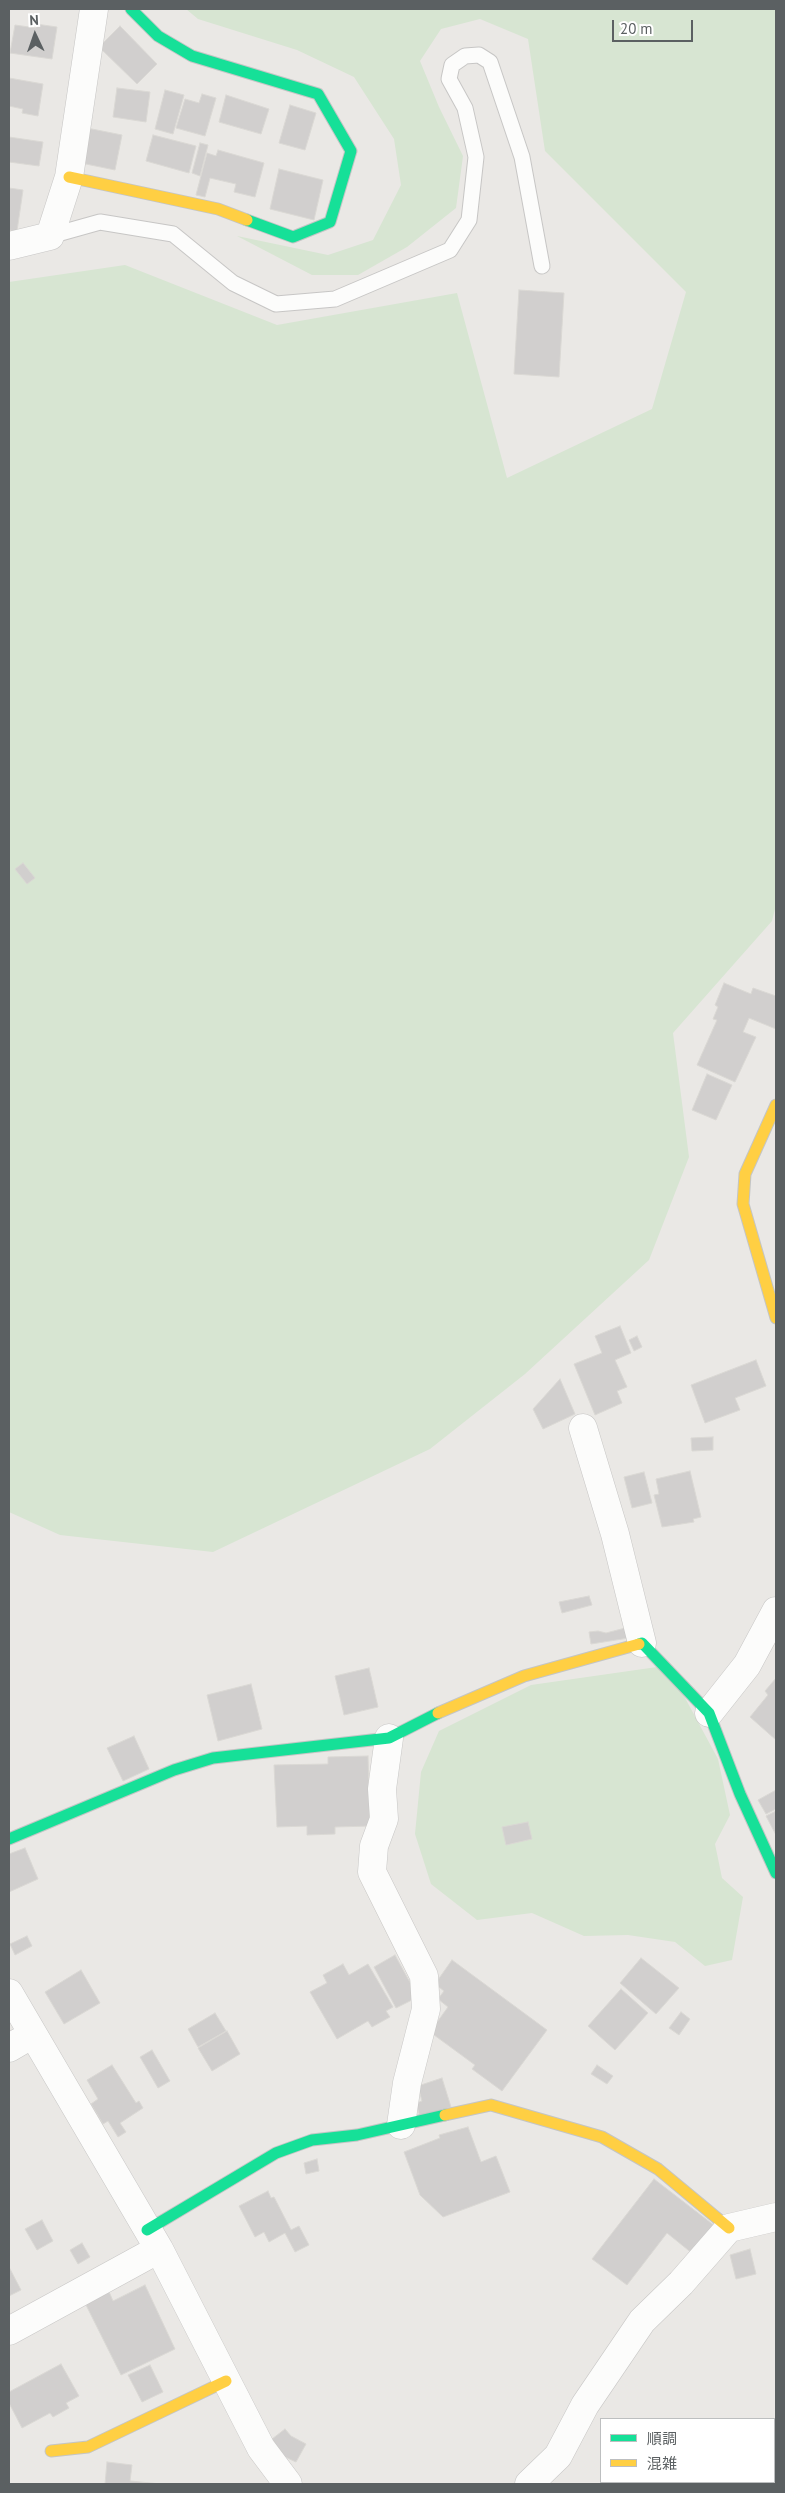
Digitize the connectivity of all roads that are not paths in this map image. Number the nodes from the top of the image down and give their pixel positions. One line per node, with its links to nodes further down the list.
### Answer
1 (94, 9): 3 (street)
2 (131, 9): 3 (street)
3 (69, 177): 4 (street)
4 (50, 236): 5 (street); 6 (lane)
5 (9, 246)
6 (542, 266)
7 (776, 1105): 8 (street)
8 (776, 1318)
9 (583, 1428): 11 (street)
10 (776, 1611): 12 (street)
11 (642, 1643): 12 (street); 13 (street)
12 (709, 1714): 15 (street)
13 (389, 1738): 14 (street); 19 (street)
14 (9, 1839)
15 (776, 1873)
16 (9, 1993): 17 (street)
17 (34, 2034): 18 (street); 22 (street)
18 (9, 2048)
19 (401, 2125): 21 (street); 22 (street)
20 (776, 2218): 21 (street)
21 (729, 2228): 27 (street)
22 (153, 2239): 23 (street); 24 (street)
23 (9, 2331)
24 (226, 2381): 25 (street); 26 (street)
25 (51, 2451)
26 (288, 2484)
27 (529, 2484)

